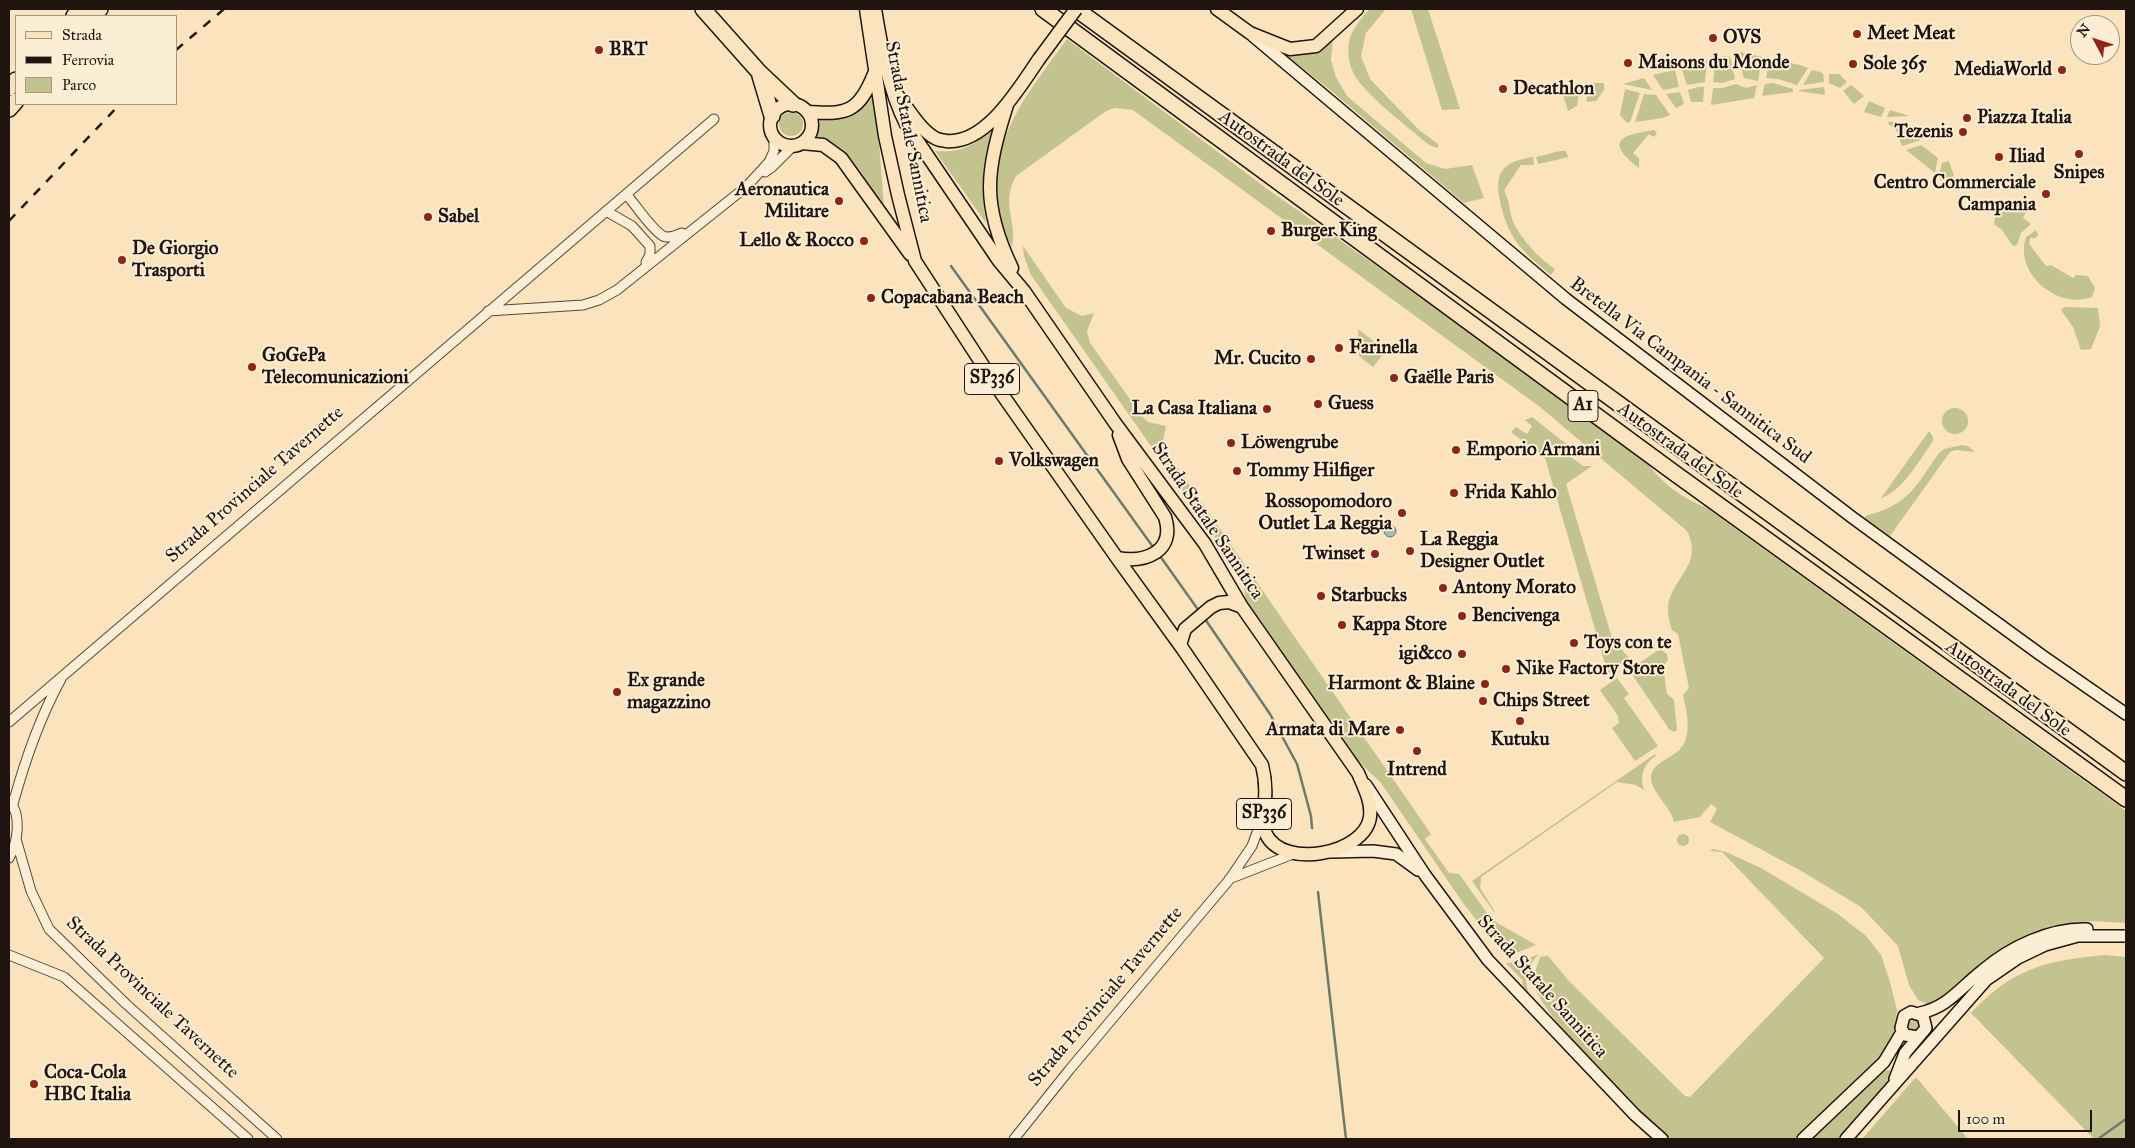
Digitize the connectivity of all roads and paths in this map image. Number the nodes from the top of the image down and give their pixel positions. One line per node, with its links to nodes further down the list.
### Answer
1 (703, 9): 9 (highway)
2 (866, 9): 10 (main road, Strada Statale Sannitica / SP336)
3 (876, 9): 11 (main road, Strada Statale Sannitica)
4 (1043, 9): 36 (highway, Autostrada del Sole / A1)
5 (1076, 9): 12 (main road, Strada Statale Sannitica, bridge); 34 (highway, Autostrada del Sole / A1)
6 (1217, 9): 8 (main road)
7 (1357, 9): 8 (main road)
8 (1250, 33): 32 (street, Bretella Via Campania - Sannitica Sud)
9 (759, 72): 13 (highway); 15 (highway)
10 (875, 72): 14 (main road); 23 (main road, Strada Statale Sannitica / SP336)
11 (895, 94): 12 (main road, Strada Statale Sannitica); 25 (main road, Strada Statale Sannitica)
12 (1008, 103): 25 (main road, Strada Statale Sannitica)
13 (793, 104): 14 (main road); 15 (main road)
14 (808, 112): 18 (main road)
15 (772, 116): 17 (main road)
16 (714, 119): 20 (street, Strada Provinciale Tavernette)
17 (774, 136): 18 (main road); 19 (street)
18 (797, 144): 19 (street); 23 (main road, Strada Statale Sannitica)
19 (753, 180): 22 (street)
20 (626, 194): 21 (street, Strada Provinciale Tavernette); 22 (street)
21 (606, 210): 24 (street); 26 (street, Strada Provinciale Tavernette)
22 (691, 229): 24 (street)
23 (915, 261): 28 (main road, Strada Statale Sannitica / SP336)
24 (643, 268): 26 (street)
25 (1024, 291): 27 (main road, Strada Statale Sannitica)
26 (488, 311): 31 (street, Strada Provinciale Tavernette)
27 (1115, 423): 28 (main road); 29 (main road, Strada Statale Sannitica)
28 (1116, 558): 30 (main road, Strada Statale Sannitica / SP336)
29 (1242, 607): 30 (main road); 35 (main road, Strada Statale Sannitica)
30 (1183, 649): 38 (main road, Strada Statale Sannitica / SP336)
31 (64, 673): 33 (street, Strada Provinciale Tavernette); 37 (street, Strada Provinciale Tavernette)
32 (2126, 714)
33 (9, 722)
34 (2126, 772)
35 (1358, 773): 40 (main road, Strada Statale Sannitica / SP336); 43 (street, Strada Statale Sannitica)
36 (2126, 798)
37 (11, 802): 39 (street)
38 (1264, 814): 41 (main road, Strada Statale Sannitica / SP336); 44 (street, Strada Provinciale Tavernette)
39 (16, 839): 42 (street); 55 (street, Strada Provinciale Tavernette)
40 (1330, 852): 41 (main road, Strada Statale Sannitica / SP336); 43 (street)
41 (1293, 854): 44 (street, Strada Provinciale Tavernette)
42 (9, 858)
43 (1425, 875): 57 (street, Strada Statale Sannitica)
44 (1229, 880): 56 (street, Strada Provinciale Tavernette)
45 (2126, 929): 49 (street)
46 (2126, 936): 48 (street)
47 (9, 955): 54 (street, Strada Provinciale Tavernette)
48 (1971, 997): 50 (street); 53 (street)
49 (1920, 1013): 50 (street); 51 (street)
50 (1926, 1028): 52 (street)
51 (1902, 1032): 52 (street); 58 (street)
52 (1918, 1037): 53 (street)
53 (1891, 1087): 59 (street)
54 (248, 1139)
55 (277, 1139)
56 (1014, 1139)
57 (1662, 1139)
58 (1803, 1139)
59 (1846, 1139)

